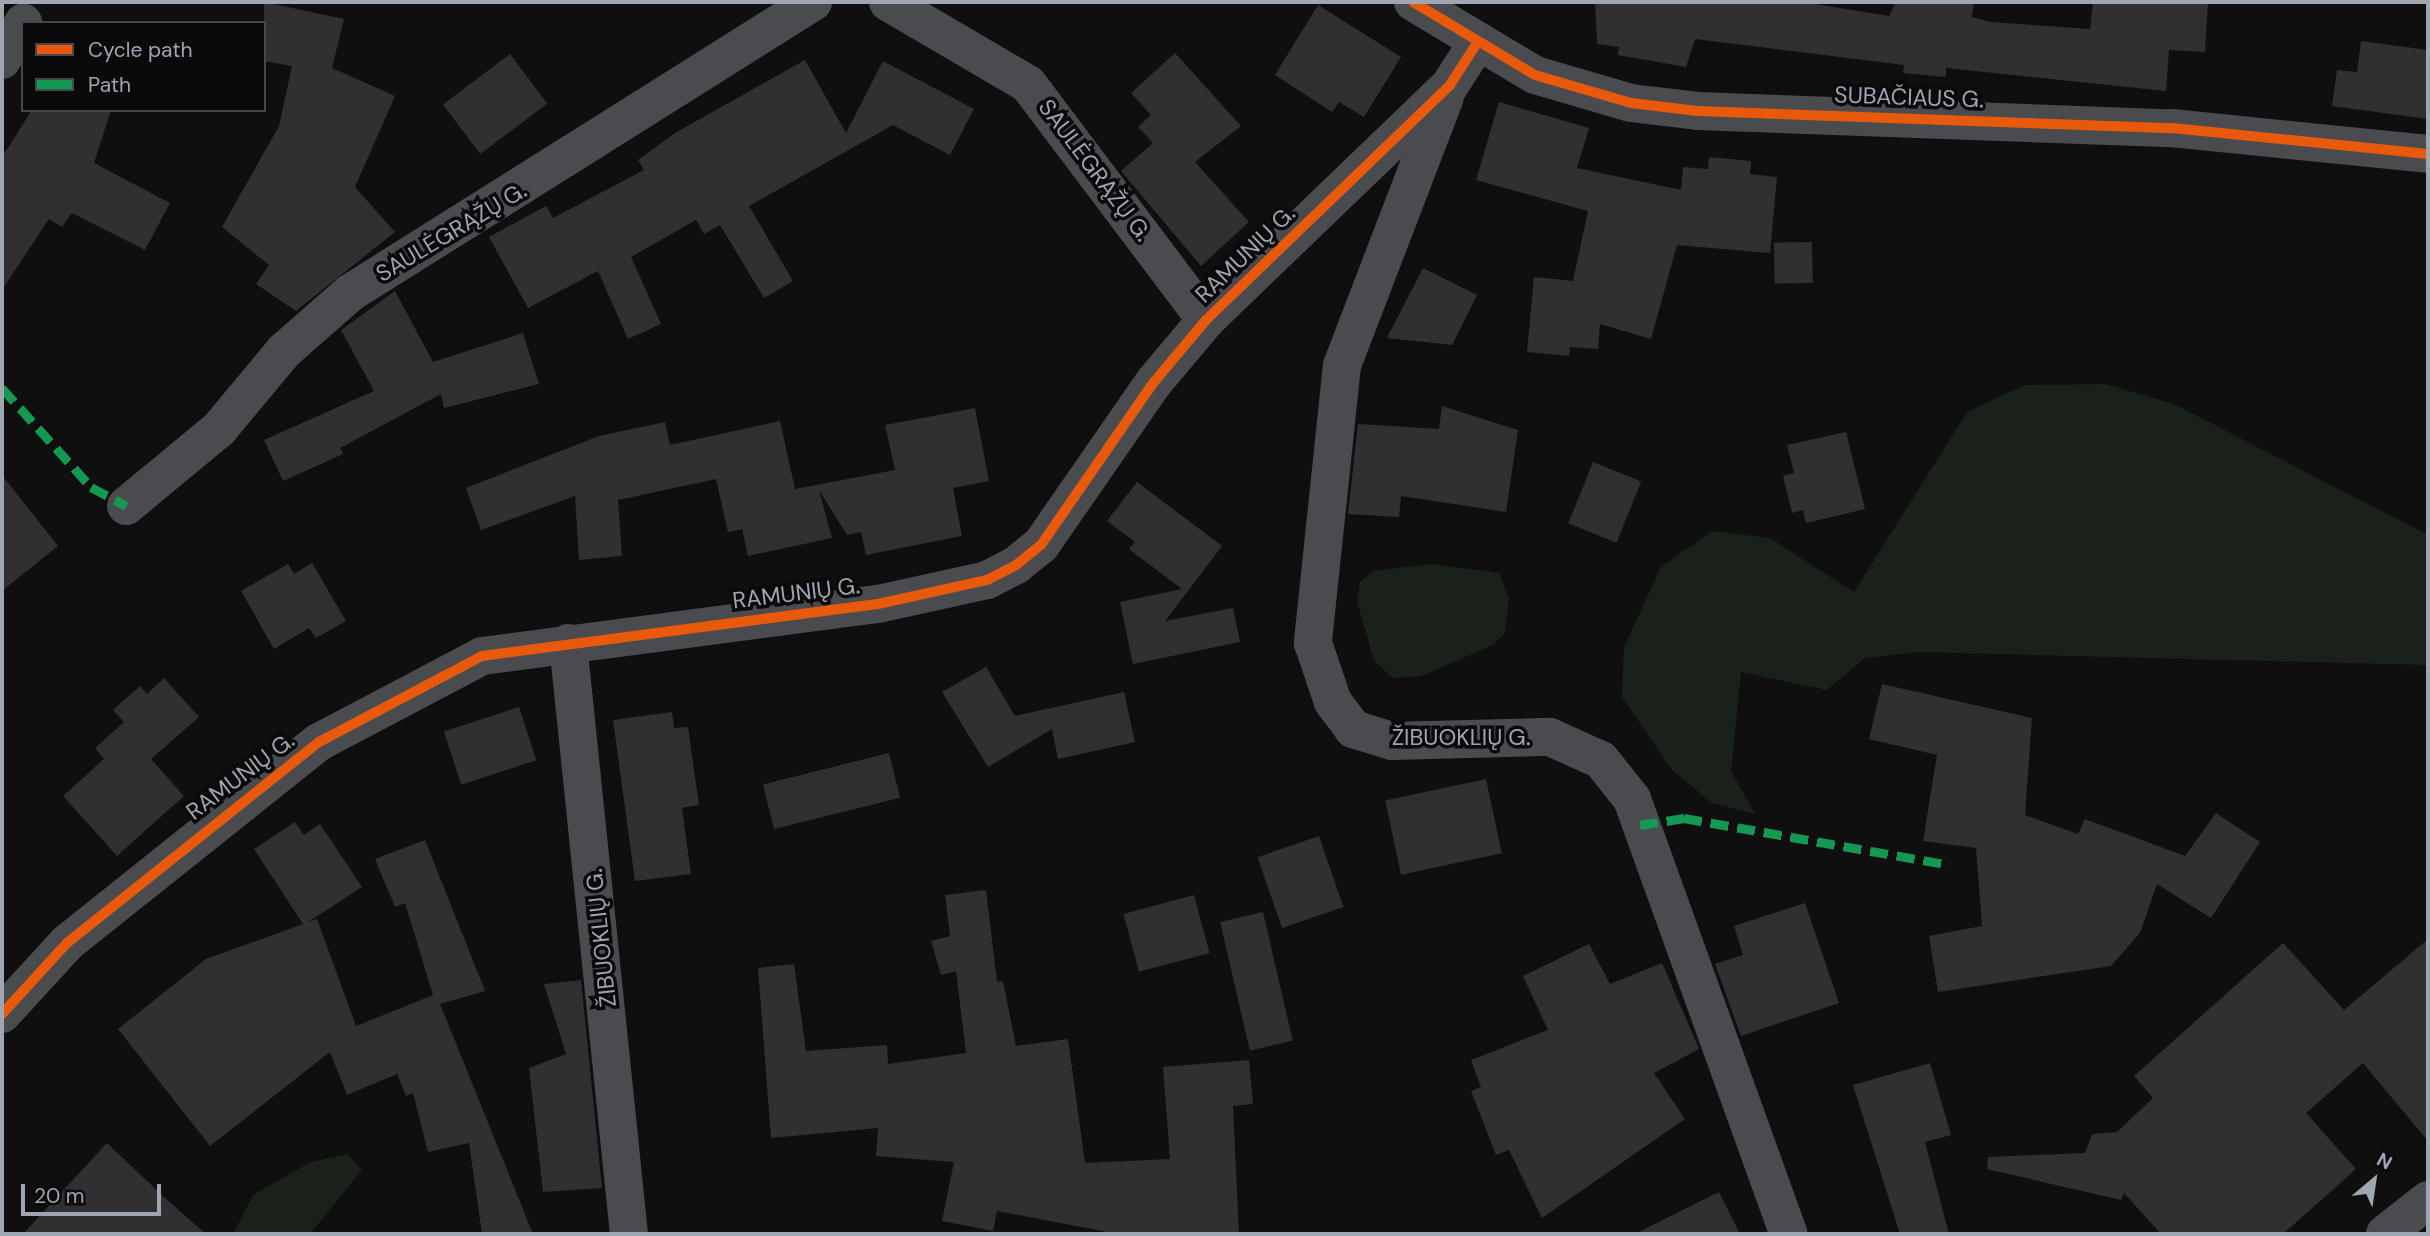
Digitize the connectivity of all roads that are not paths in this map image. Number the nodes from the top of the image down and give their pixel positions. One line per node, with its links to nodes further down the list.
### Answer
1 (35, 2): 5 (street)
2 (813, 2): 12 (street, SAULĖGRĄŽŲ G.)
3 (888, 2): 11 (street, SAULĖGRĄŽŲ G.)
4 (1413, 2): 7 (street, SUBAČIAUS G.)
5 (24, 21)
6 (21, 27): 8 (street)
7 (1477, 43): 9 (street, RAMUNIŲ G.); 10 (street, SUBAČIAUS G.)
8 (2, 60)
9 (1450, 85): 11 (street, RAMUNIŲ G.); 17 (street, ŽIBUOKLIŲ G.)
10 (2428, 154)
11 (1206, 320): 13 (street, RAMUNIŲ G.)
12 (126, 506)
13 (568, 643): 14 (street, RAMUNIŲ G.); 16 (street, ŽIBUOKLIŲ G.)
14 (2, 1014)
15 (2428, 1200): 18 (street)
16 (629, 1234)
17 (1789, 1234)
18 (2385, 1234)

